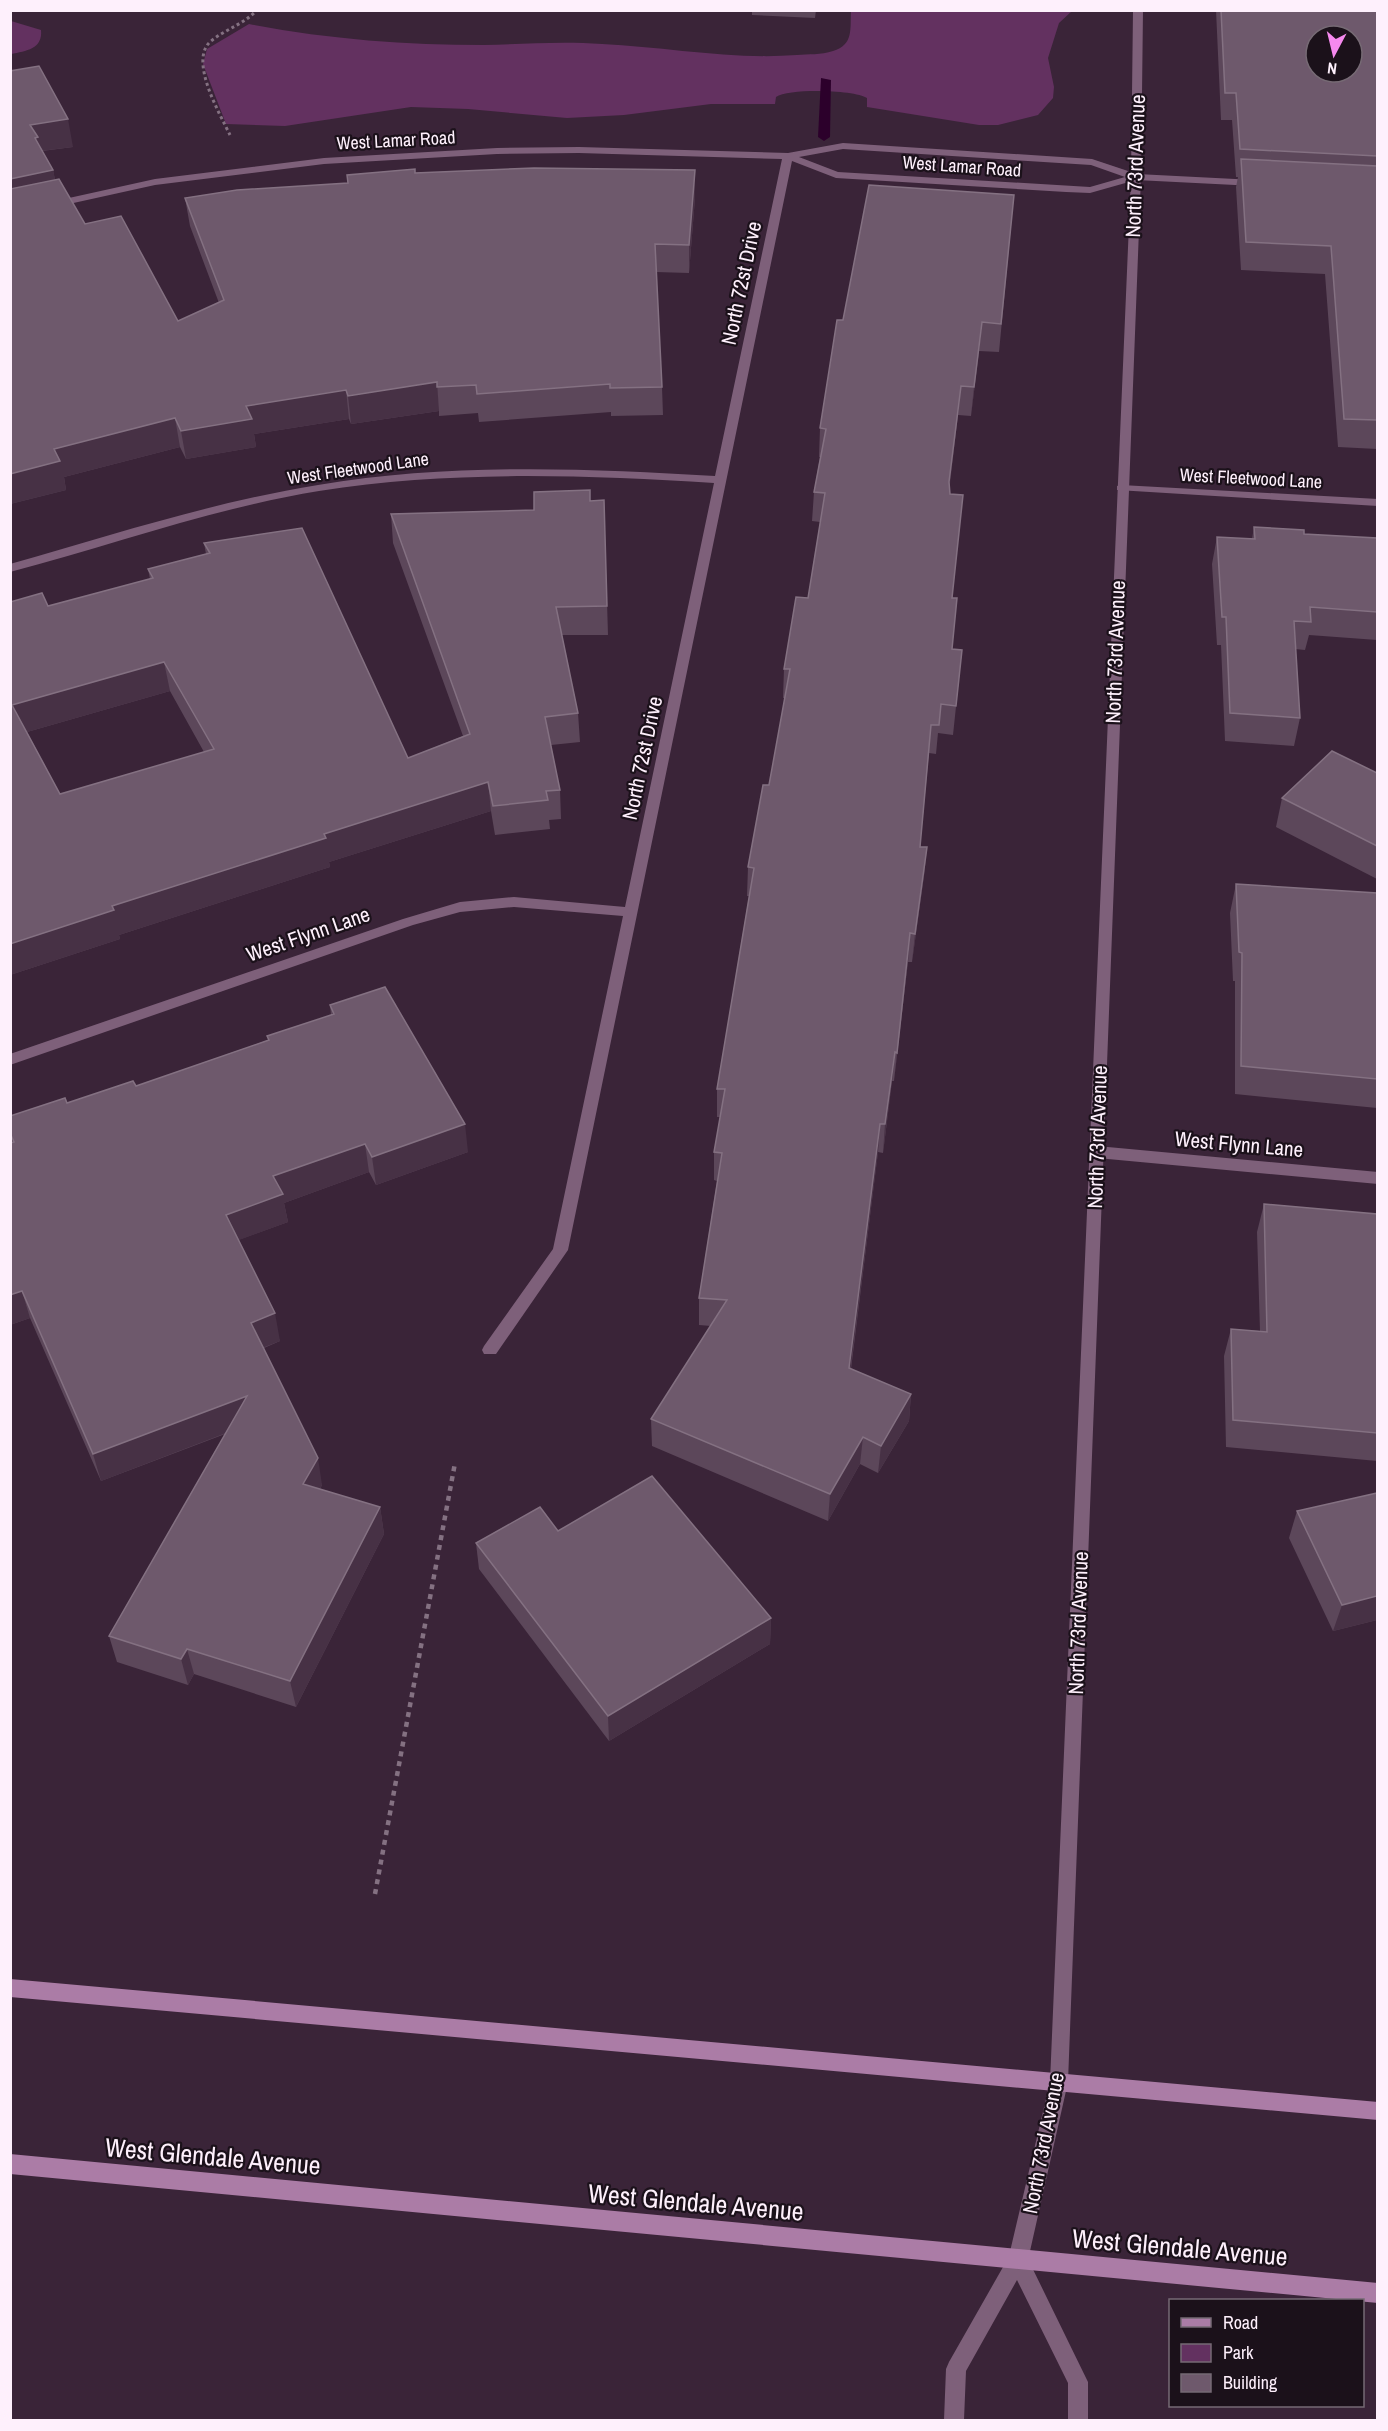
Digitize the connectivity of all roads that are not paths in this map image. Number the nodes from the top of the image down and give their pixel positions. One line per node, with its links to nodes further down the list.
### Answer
1 (1138, 10): 3 (street, North 73rd Avenue)
2 (788, 156): 3 (street, West Lamar Road); 3 (street, West Lamar Road); 5 (street, West Lamar Road); 6 (street, North 72st Drive)
3 (1136, 177): 4 (street, West Lamar Road); 7 (street, North 73rd Avenue)
4 (1272, 184)
5 (10, 214)
6 (720, 480): 9 (street, West Fleetwood Lane); 10 (street, North 72st Drive)
7 (1122, 488): 8 (street, West Fleetwood Lane); 12 (street, North 73rd Avenue)
8 (1377, 503)
9 (10, 568)
10 (630, 912): 11 (street, West Flynn Lane); 14 (street, North 72st Drive)
11 (10, 1060)
12 (1097, 1152): 13 (street, West Flynn Lane); 16 (street, North 73rd Avenue)
13 (1377, 1178)
14 (490, 1350)
15 (10, 1988): 16 (main road)
16 (1059, 2082): 17 (main road); 19 (street, North 73rd Avenue)
17 (1377, 2111)
18 (10, 2164): 19 (main road, West Glendale Avenue)
19 (1018, 2260): 20 (main road, West Glendale Avenue); 21 (street, North 73rd Avenue); 22 (street)
20 (1377, 2293)
21 (954, 2421)
22 (1078, 2421)

